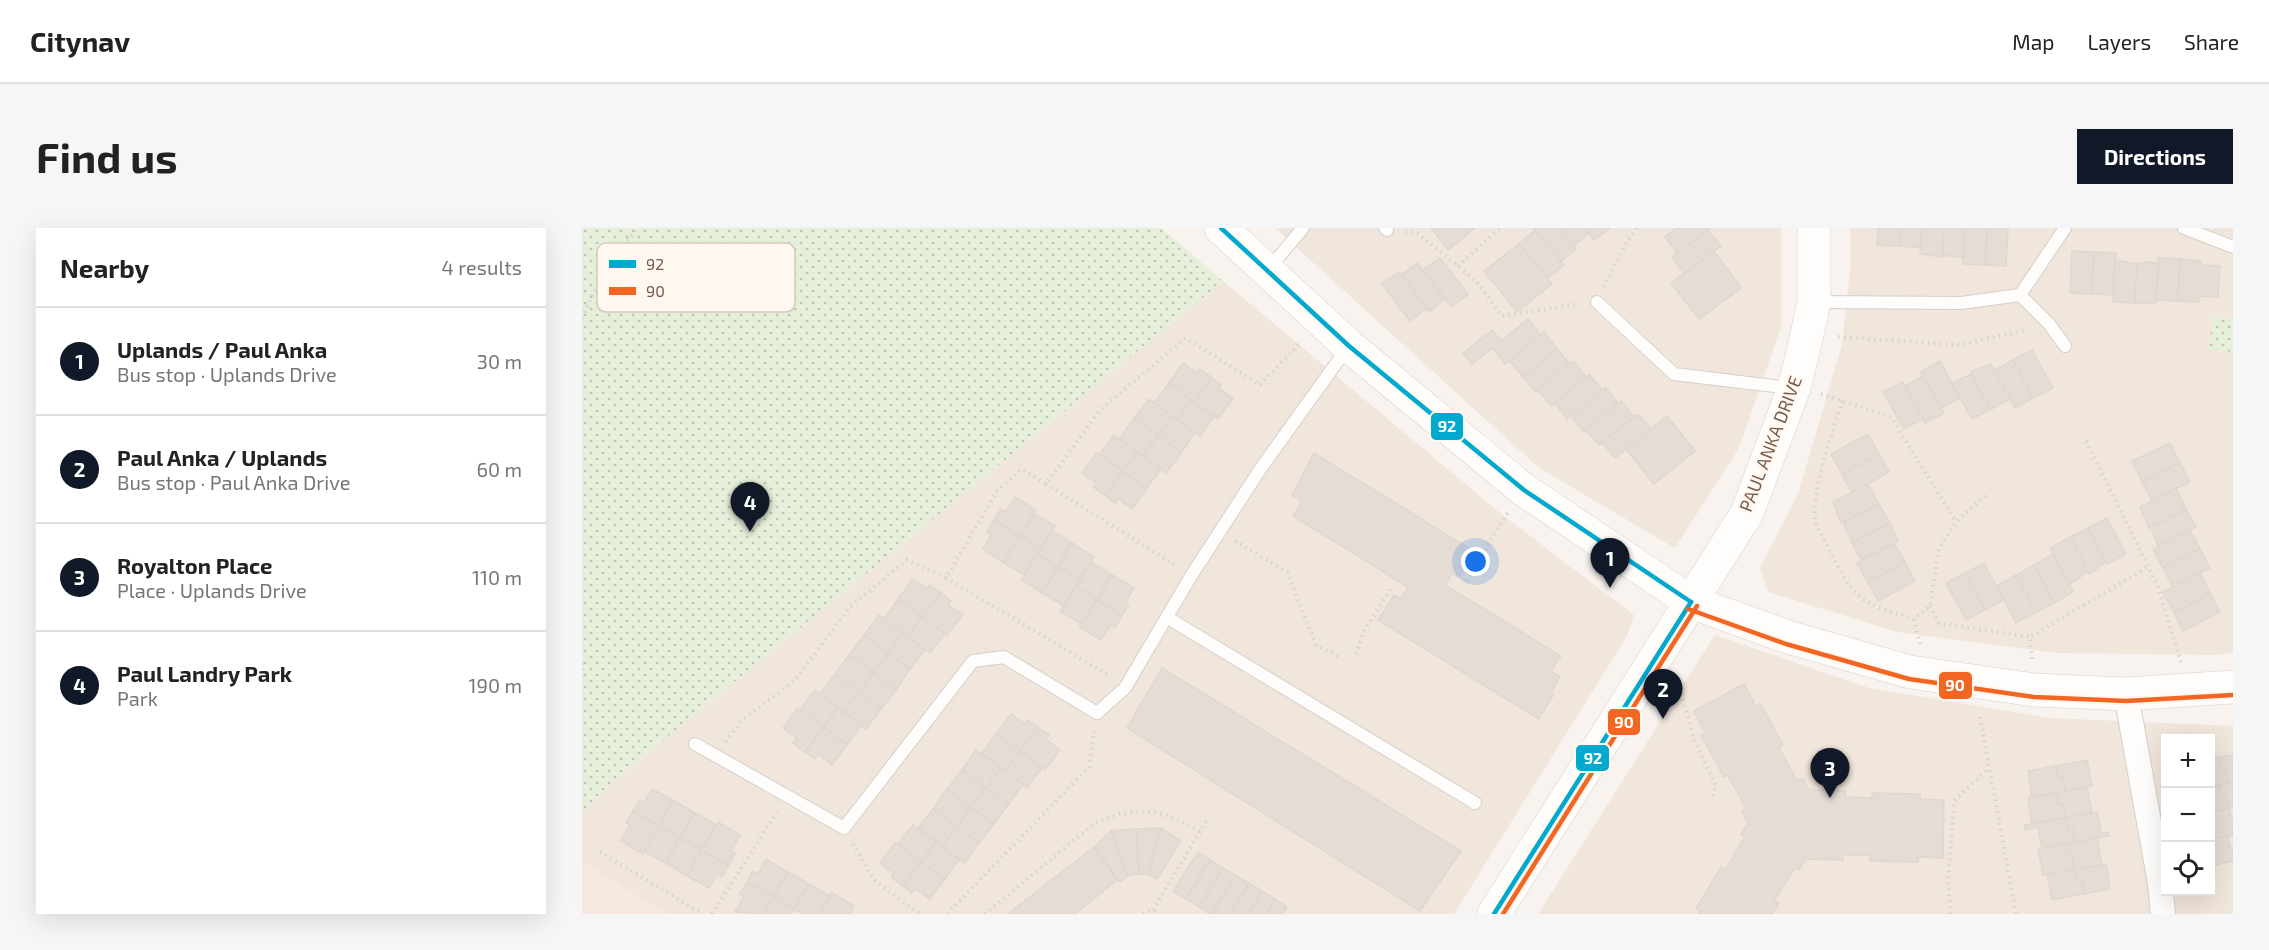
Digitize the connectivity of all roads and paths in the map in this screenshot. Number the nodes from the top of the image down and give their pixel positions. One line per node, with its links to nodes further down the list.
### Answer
1 (638, 228): 10 (path)
2 (1221, 228): 13 (street)
3 (1303, 228): 13 (lane)
4 (1500, 228): 12 (path)
5 (1638, 228): 16 (path)
6 (1814, 228): 17 (street, PAUL ANKA DRIVE)
7 (2065, 228): 15 (lane)
8 (2184, 228): 11 (lane)
9 (1386, 229): 12 (path)
10 (626, 243)
11 (2233, 247)
12 (1458, 266): 16 (path)
13 (1267, 271): 19 (street)
14 (597, 286): 18 (path)
15 (2020, 295): 17 (lane); 20 (lane)
16 (1597, 302): 24 (lane)
17 (1814, 303): 24 (street, PAUL ANKA DRIVE)
18 (582, 318)
19 (1321, 321): 22 (street); 27 (path)
20 (2049, 325): 21 (path); 23 (lane)
21 (1838, 337)
22 (1349, 346): 28 (street); 31 (lane)
23 (2065, 346)
24 (1808, 391): 25 (path); 37 (street, PAUL ANKA DRIVE)
25 (1842, 401): 30 (path); 40 (path)
26 (2086, 441): 32 (path)
27 (1046, 484): 33 (path); 34 (path)
28 (1524, 490): 35 (path); 37 (street)
29 (1988, 494): 30 (path)
30 (1956, 522): 38 (path)
31 (1220, 532): 33 (lane); 44 (path)
32 (2148, 567): 41 (path); 47 (path)
33 (1191, 576): 39 (lane)
34 (946, 578): 51 (path); 56 (path)
35 (1466, 581)
36 (1392, 587): 43 (path)
37 (1691, 602): 52 (street); 73 (street, PAUL ANKA DRIVE)
38 (1930, 606): 40 (path); 41 (path)
39 (1168, 618): 51 (lane); 60 (lane)
40 (1914, 619): 42 (path)
41 (2030, 637): 45 (path)
42 (1920, 645)
43 (1356, 654)
44 (1338, 656)
45 (2032, 658)
46 (582, 663): 48 (path)
47 (2182, 666)
48 (582, 676)
49 (1678, 682): 59 (path)
50 (2233, 687): 52 (street)
51 (1125, 688): 53 (lane)
52 (2126, 694): 76 (street)
53 (1097, 713): 62 (lane); 69 (path)
54 (1980, 717): 57 (path)
55 (695, 744): 56 (lane)
56 (717, 754): 58 (lane)
57 (1989, 768): 74 (path); 75 (path)
58 (787, 796): 62 (lane); 67 (path)
59 (1712, 798)
60 (1475, 803)
61 (1206, 821): 63 (path)
62 (844, 828): 68 (path)
63 (1200, 831): 65 (path); 70 (path)
64 (600, 852): 66 (path)
65 (1153, 910): 71 (path); 72 (path)
66 (703, 914)
67 (712, 914)
68 (920, 914)
69 (947, 914)
70 (985, 914)
71 (1144, 914)
72 (1159, 914)
73 (1494, 914)
74 (1951, 914)
75 (2016, 914)
76 (2163, 914)

